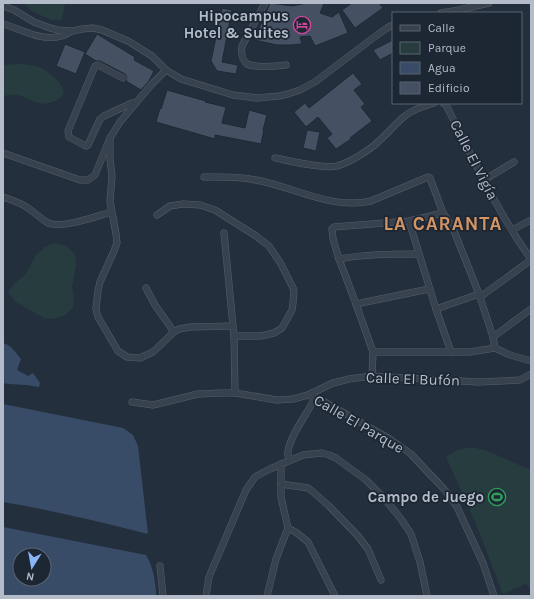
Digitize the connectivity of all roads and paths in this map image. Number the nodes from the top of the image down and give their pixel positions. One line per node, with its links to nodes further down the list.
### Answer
1 (265, 3): 8 (street)
2 (490, 3): 4 (street)
3 (3, 6): 7 (street)
4 (447, 12)
5 (3, 24): 7 (street)
6 (392, 26): 9 (street)
7 (72, 31): 9 (street)
8 (286, 65)
9 (166, 70): 11 (street)
10 (123, 78): 11 (street)
11 (136, 103): 14 (street)
12 (430, 104): 16 (street)
13 (444, 104): 19 (street, Calle El Vigía)
14 (110, 138): 15 (street); 21 (street)
15 (3, 152)
16 (275, 158)
17 (514, 162): 19 (street)
18 (204, 177): 22 (street)
19 (484, 180): 26 (street, Calle El Vigía)
20 (3, 197): 21 (street)
21 (111, 212): 38 (street)
22 (443, 213): 25 (street); 33 (street)
23 (157, 215): 39 (street)
24 (531, 220): 26 (street)
25 (409, 221): 28 (street); 30 (street)
26 (512, 230): 29 (street, Calle El Vigía)
27 (224, 233): 37 (street)
28 (418, 254): 30 (street); 32 (street)
29 (530, 257): 33 (street)
30 (339, 259): 34 (street)
31 (146, 288): 38 (street)
32 (429, 289): 34 (street); 35 (street)
33 (479, 295): 35 (street); 40 (street)
34 (356, 304): 42 (street)
35 (436, 309): 43 (street)
36 (531, 309): 40 (street)
37 (232, 326): 38 (street); 39 (street)
38 (174, 332)
39 (234, 336): 47 (street)
40 (493, 336): 41 (street)
41 (495, 348): 43 (street); 44 (street)
42 (373, 352): 43 (street); 46 (street)
43 (451, 352)
44 (531, 360)
45 (531, 374): 46 (street, Calle El Bufón)
46 (372, 376): 48 (street, Calle El Bufón)
47 (235, 393): 48 (street, Calle El Bufón); 50 (street, Calle El Bufón)
48 (308, 395): 49 (street, Calle El Parque)
49 (315, 398): 51 (street); 62 (street, Calle El Parque)
50 (132, 402)
51 (290, 460): 52 (street); 61 (street)
52 (281, 464): 53 (street); 58 (street)
53 (281, 484): 54 (street); 56 (street)
54 (288, 528): 59 (street); 60 (street)
55 (160, 566): 57 (street)
56 (381, 580)
57 (163, 596)
58 (206, 596)
59 (267, 596)
60 (335, 596)
61 (427, 596)
62 (494, 596)

